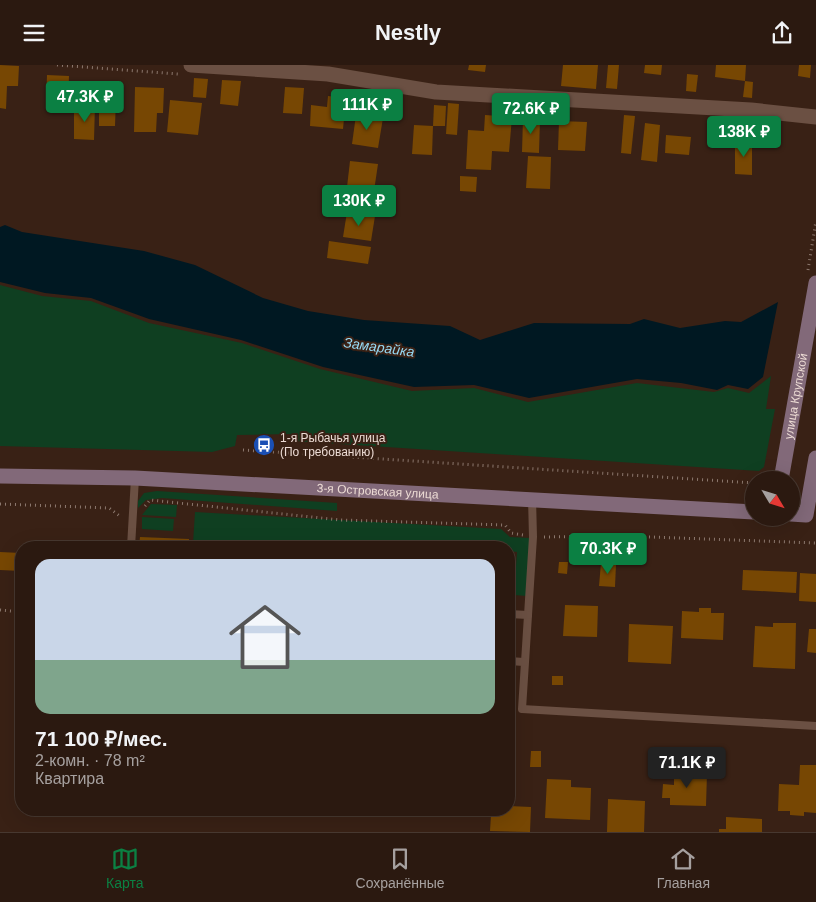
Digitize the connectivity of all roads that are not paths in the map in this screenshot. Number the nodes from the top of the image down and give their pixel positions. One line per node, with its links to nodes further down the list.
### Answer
1 (192, 65): 2 (street)
2 (816, 117)
3 (816, 283): 5 (main road, улица Крупской)
4 (816, 458): 10 (main road)
5 (783, 471)
6 (0, 477): 7 (main road, 3-я Островская улица)
7 (134, 478): 8 (main road, 3-я Островская улица); 11 (lane)
8 (532, 498): 9 (main road, 3-я Островская улица); 13 (lane)
9 (745, 511)
10 (804, 515)
11 (131, 541)
12 (515, 614): 13 (lane)
13 (528, 615): 15 (lane)
14 (515, 661): 15 (lane)
15 (524, 662): 16 (lane)
16 (816, 726)

